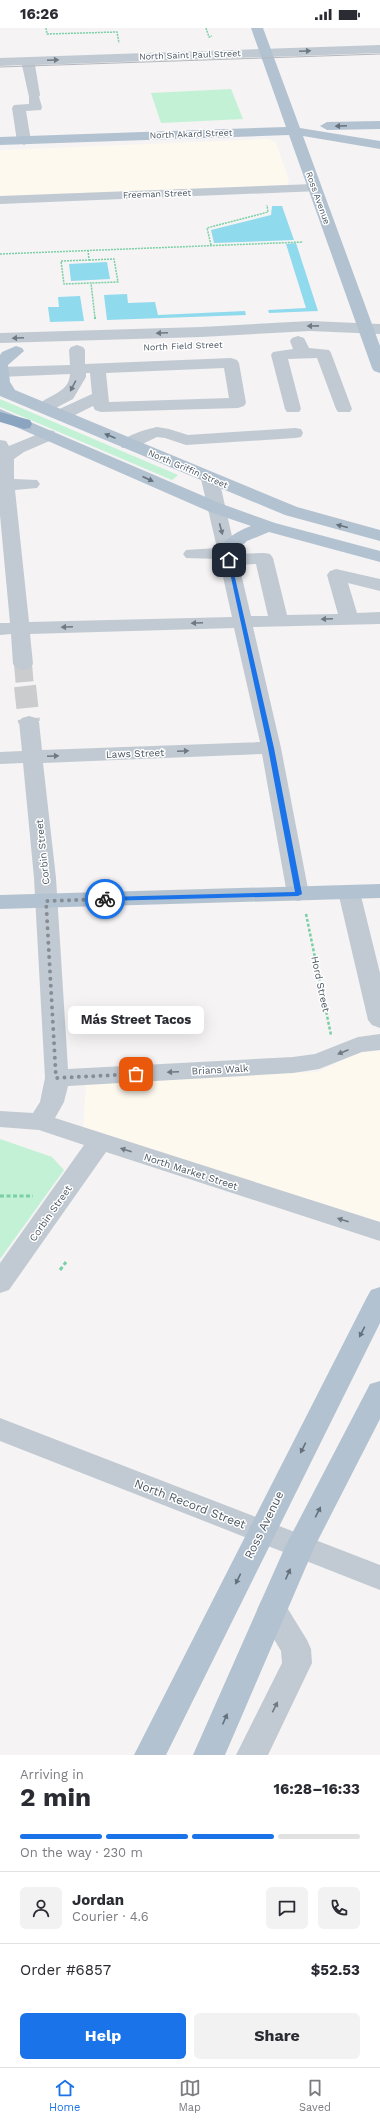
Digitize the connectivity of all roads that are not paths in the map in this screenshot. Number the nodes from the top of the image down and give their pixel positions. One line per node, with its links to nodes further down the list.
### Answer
1 (257, 28): 4 (main road, Ross Avenue)
2 (6, 48): 6 (street)
3 (380, 49): 4 (street, North Saint Paul Street, one-way to 3)
4 (266, 53): 5 (street, North Saint Paul Street, one-way to 4); 9 (main road, Ross Avenue)
5 (28, 61): 6 (street, North Saint Paul Street); 11 (street)
6 (3, 62)
7 (380, 124): 9 (main road, one-way to 9)
8 (380, 130): 12 (main road)
9 (294, 131): 11 (main road, North Akard Street); 13 (main road, North Akard Street); 14 (main road, Ross Avenue)
10 (0, 140): 11 (main road, North Akard Street)
11 (24, 141)
12 (380, 141)
13 (380, 145)
14 (314, 188): 15 (street, Freeman Street); 16 (main road, Ross Avenue)
15 (0, 200)
16 (373, 329): 17 (street, North Field Street, one-way to 17); 19 (street, North Field Street); 22 (main road, Ross Avenue)
17 (96, 335): 18 (street, North Field Street, one-way to 18); 21 (street)
18 (0, 338)
19 (300, 347): 20 (street, North Field Street); 29 (street); 30 (street)
20 (76, 350): 21 (street, North Field Street); 24 (street)
21 (8, 352): 25 (main road)
22 (379, 361)
23 (97, 368): 24 (street); 27 (street); 27 (street)
24 (77, 369): 25 (street); 28 (street, one-way to 28)
25 (1, 372): 26 (main road)
26 (4, 392): 28 (main road, North Griffin Street)
27 (100, 396): 32 (street)
28 (44, 408): 32 (main road, North Griffin Street)
29 (293, 409)
30 (344, 409)
31 (0, 416): 33 (highway)
32 (61, 416): 37 (main road, North Griffin Street, one-way to 32)
33 (24, 424): 36 (main road)
34 (295, 433): 37 (street)
35 (0, 434): 36 (street)
36 (48, 435): 38 (street); 42 (main road, one-way to 42)
37 (128, 444): 39 (main road, North Griffin Street)
38 (3, 451): 41 (street)
39 (210, 479): 42 (street); 44 (main road, North Griffin Street, one-way to 39)
40 (31, 484): 41 (street)
41 (5, 496): 55 (street)
42 (216, 508): 43 (main road); 46 (street, one-way to 46)
43 (269, 526): 46 (main road); 47 (main road)
44 (380, 536)
45 (192, 554): 46 (street)
46 (228, 554): 53 (street); 54 (street)
47 (380, 557)
48 (380, 585): 50 (street)
49 (380, 593): 50 (street)
50 (341, 594): 52 (street)
51 (380, 618): 52 (street)
52 (348, 619): 53 (street, one-way to 53)
53 (279, 621): 54 (street)
54 (243, 622): 55 (street, one-way to 55); 59 (street)
55 (19, 628): 56 (street); 57 (street)
56 (0, 629)
57 (23, 664)
58 (29, 722): 60 (street, Corbin Street)
59 (271, 748): 60 (street, Laws Street, one-way to 59); 66 (street)
60 (32, 757): 61 (street, Laws Street); 64 (street, Corbin Street)
61 (0, 758)
62 (380, 891): 63 (main road)
63 (349, 892): 66 (main road); 67 (street)
64 (46, 901): 65 (main road); 66 (main road); 69 (street, Corbin Street)
65 (0, 902)
66 (302, 904)
67 (380, 1020)
68 (380, 1042): 69 (street, Brians Walk, one-way to 69)
69 (56, 1078): 71 (street, Corbin Street)
70 (0, 1119): 71 (street, North Market Street)
71 (40, 1122): 72 (street, North Market Street)
72 (100, 1142): 73 (street, North Market Street, one-way to 72); 74 (street, Corbin Street)
73 (380, 1232)
74 (0, 1283)
75 (380, 1297): 78 (main road, Ross Avenue, one-way to 78)
76 (380, 1392): 79 (main road, one-way to 76)
77 (0, 1428): 78 (street, North Record Street)
78 (261, 1532): 79 (street, North Record Street); 82 (main road, Ross Avenue, one-way to 82)
79 (300, 1547): 80 (street, North Record Street); 81 (main road, one-way to 79)
80 (380, 1578)
81 (272, 1610): 83 (main road, one-way to 81); 84 (street, one-way to 81)
82 (150, 1755)
83 (209, 1755)
84 (252, 1755)

